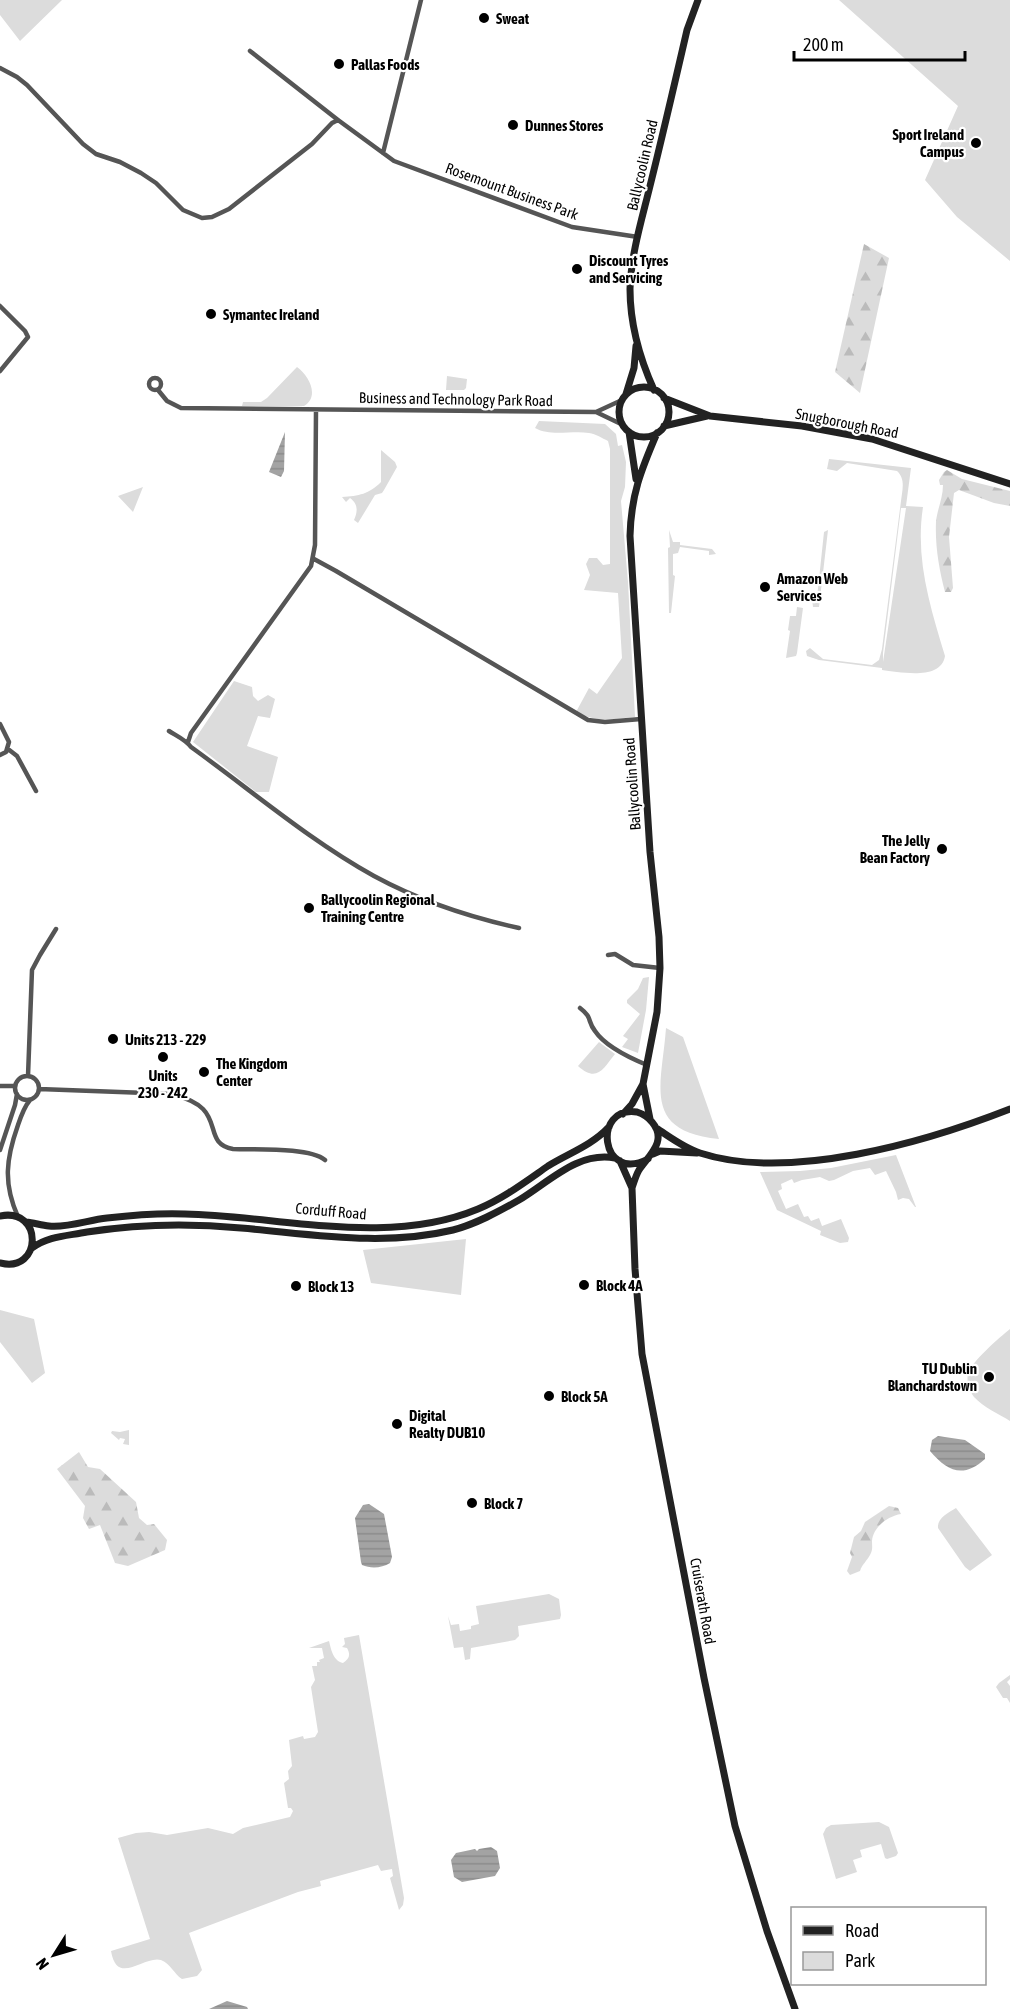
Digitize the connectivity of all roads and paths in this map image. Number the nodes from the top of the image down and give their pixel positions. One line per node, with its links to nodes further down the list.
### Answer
1 (413, 0): 3 (street)
2 (698, 0): 8 (main road, Ballycoolin Road)
3 (421, 1): 7 (street)
4 (250, 51): 6 (street, Rosemount Business Park)
5 (0, 68): 6 (street)
6 (338, 120): 7 (street, Rosemount Business Park)
7 (383, 153): 8 (street, Rosemount Business Park)
8 (638, 237): 10 (main road, Ballycoolin Road)
9 (0, 306): 11 (street)
10 (636, 338): 13 (main road, Ballycoolin Road); 14 (main road, Ballycoolin Road)
11 (0, 371)
12 (158, 390): 16 (street, Business and Technology Park Road)
13 (654, 390): 14 (main road); 15 (main road)
14 (624, 397): 17 (street, Business and Technology Park Road); 19 (main road)
15 (664, 398): 18 (main road, Snugborough Road); 20 (main road)
16 (316, 410): 17 (street, Business and Technology Park Road); 25 (street)
17 (596, 412): 19 (street, Business and Technology Park Road)
18 (710, 416): 20 (main road, Snugborough Road); 24 (main road, Snugborough Road)
19 (621, 423): 21 (main road)
20 (664, 426): 22 (main road)
21 (629, 432): 22 (main road); 23 (main road, Ballycoolin Road)
22 (657, 433): 23 (main road, Ballycoolin Road)
23 (637, 482): 26 (main road, Ballycoolin Road)
24 (1010, 484)
25 (314, 560): 26 (street); 29 (street)
26 (641, 719): 36 (main road, Ballycoolin Road)
27 (0, 724): 30 (street)
28 (169, 730): 29 (street)
29 (188, 742): 33 (street)
30 (8, 749): 31 (street); 32 (street)
31 (0, 755)
32 (36, 791)
33 (519, 928)
34 (56, 929): 39 (street)
35 (608, 955): 36 (street)
36 (660, 968): 38 (main road, Ballycoolin Road)
37 (580, 1008): 38 (street)
38 (647, 1065): 40 (main road, Ballycoolin Road)
39 (28, 1076): 42 (street); 43 (street)
40 (643, 1084): 47 (main road, Ballycoolin Road); 48 (main road, Ballycoolin Road)
41 (0, 1086): 42 (street)
42 (15, 1086): 44 (street)
43 (39, 1089): 45 (street); 54 (street)
44 (17, 1094): 45 (street); 51 (street)
45 (30, 1100): 58 (street)
46 (1010, 1109): 52 (main road)
47 (623, 1114): 48 (main road); 49 (main road)
48 (650, 1119): 50 (main road)
49 (609, 1127): 55 (main road); 59 (main road, Corduff Road)
50 (656, 1128): 52 (main road); 53 (main road)
51 (0, 1150)
52 (699, 1153): 53 (main road)
53 (650, 1157): 55 (main road); 56 (main road, Cruiserath Road)
54 (325, 1160)
55 (618, 1160): 56 (main road, Cruiserath Road); 60 (main road, Corduff Road)
56 (632, 1188): 62 (main road, Cruiserath Road)
57 (0, 1216): 58 (main road)
58 (18, 1217): 59 (main road)
59 (26, 1222): 60 (main road)
60 (32, 1248): 61 (main road, Corduff Road)
61 (0, 1263)
62 (795, 2009)

